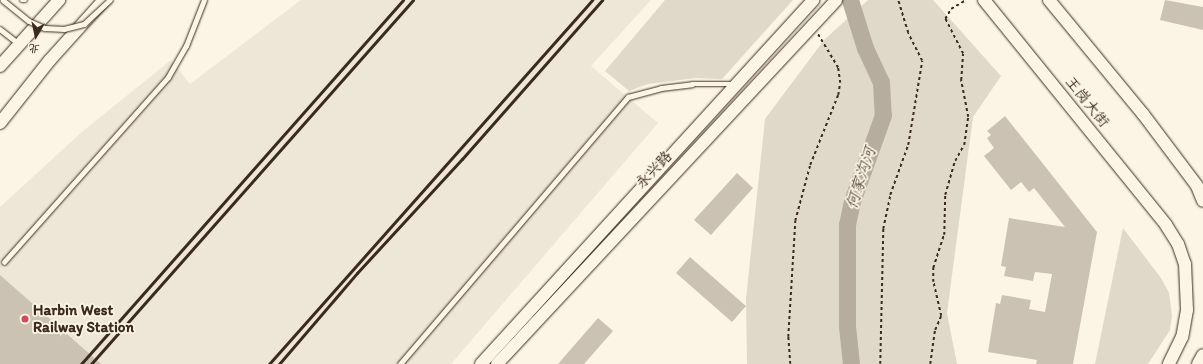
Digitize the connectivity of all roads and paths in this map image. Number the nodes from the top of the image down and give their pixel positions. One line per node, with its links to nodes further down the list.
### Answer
1 (3, 0): 4 (lane, bridge)
2 (59, 0): 14 (main road)
3 (104, 0): 17 (main road)
4 (110, 0)
5 (204, 0): 19 (lane)
6 (813, 0): 16 (main road, 永兴路)
7 (898, 0): 25 (path)
8 (966, 0): 26 (path)
9 (984, 0): 27 (main road, 王岗大街)
10 (1049, 0): 18 (main road)
11 (834, 2): 23 (main road, 永兴路)
12 (0, 29): 14 (lane)
13 (816, 33): 24 (path)
14 (19, 45): 15 (main road)
15 (0, 66)
16 (737, 84): 21 (lane); 22 (main road, 永兴路)
17 (0, 123)
18 (1203, 201)
19 (4, 262)
20 (1203, 355): 28 (main road)
21 (400, 364)
22 (481, 364)
23 (497, 364)
24 (790, 364)
25 (880, 364)
26 (930, 364)
27 (1170, 364)
28 (1198, 364)

